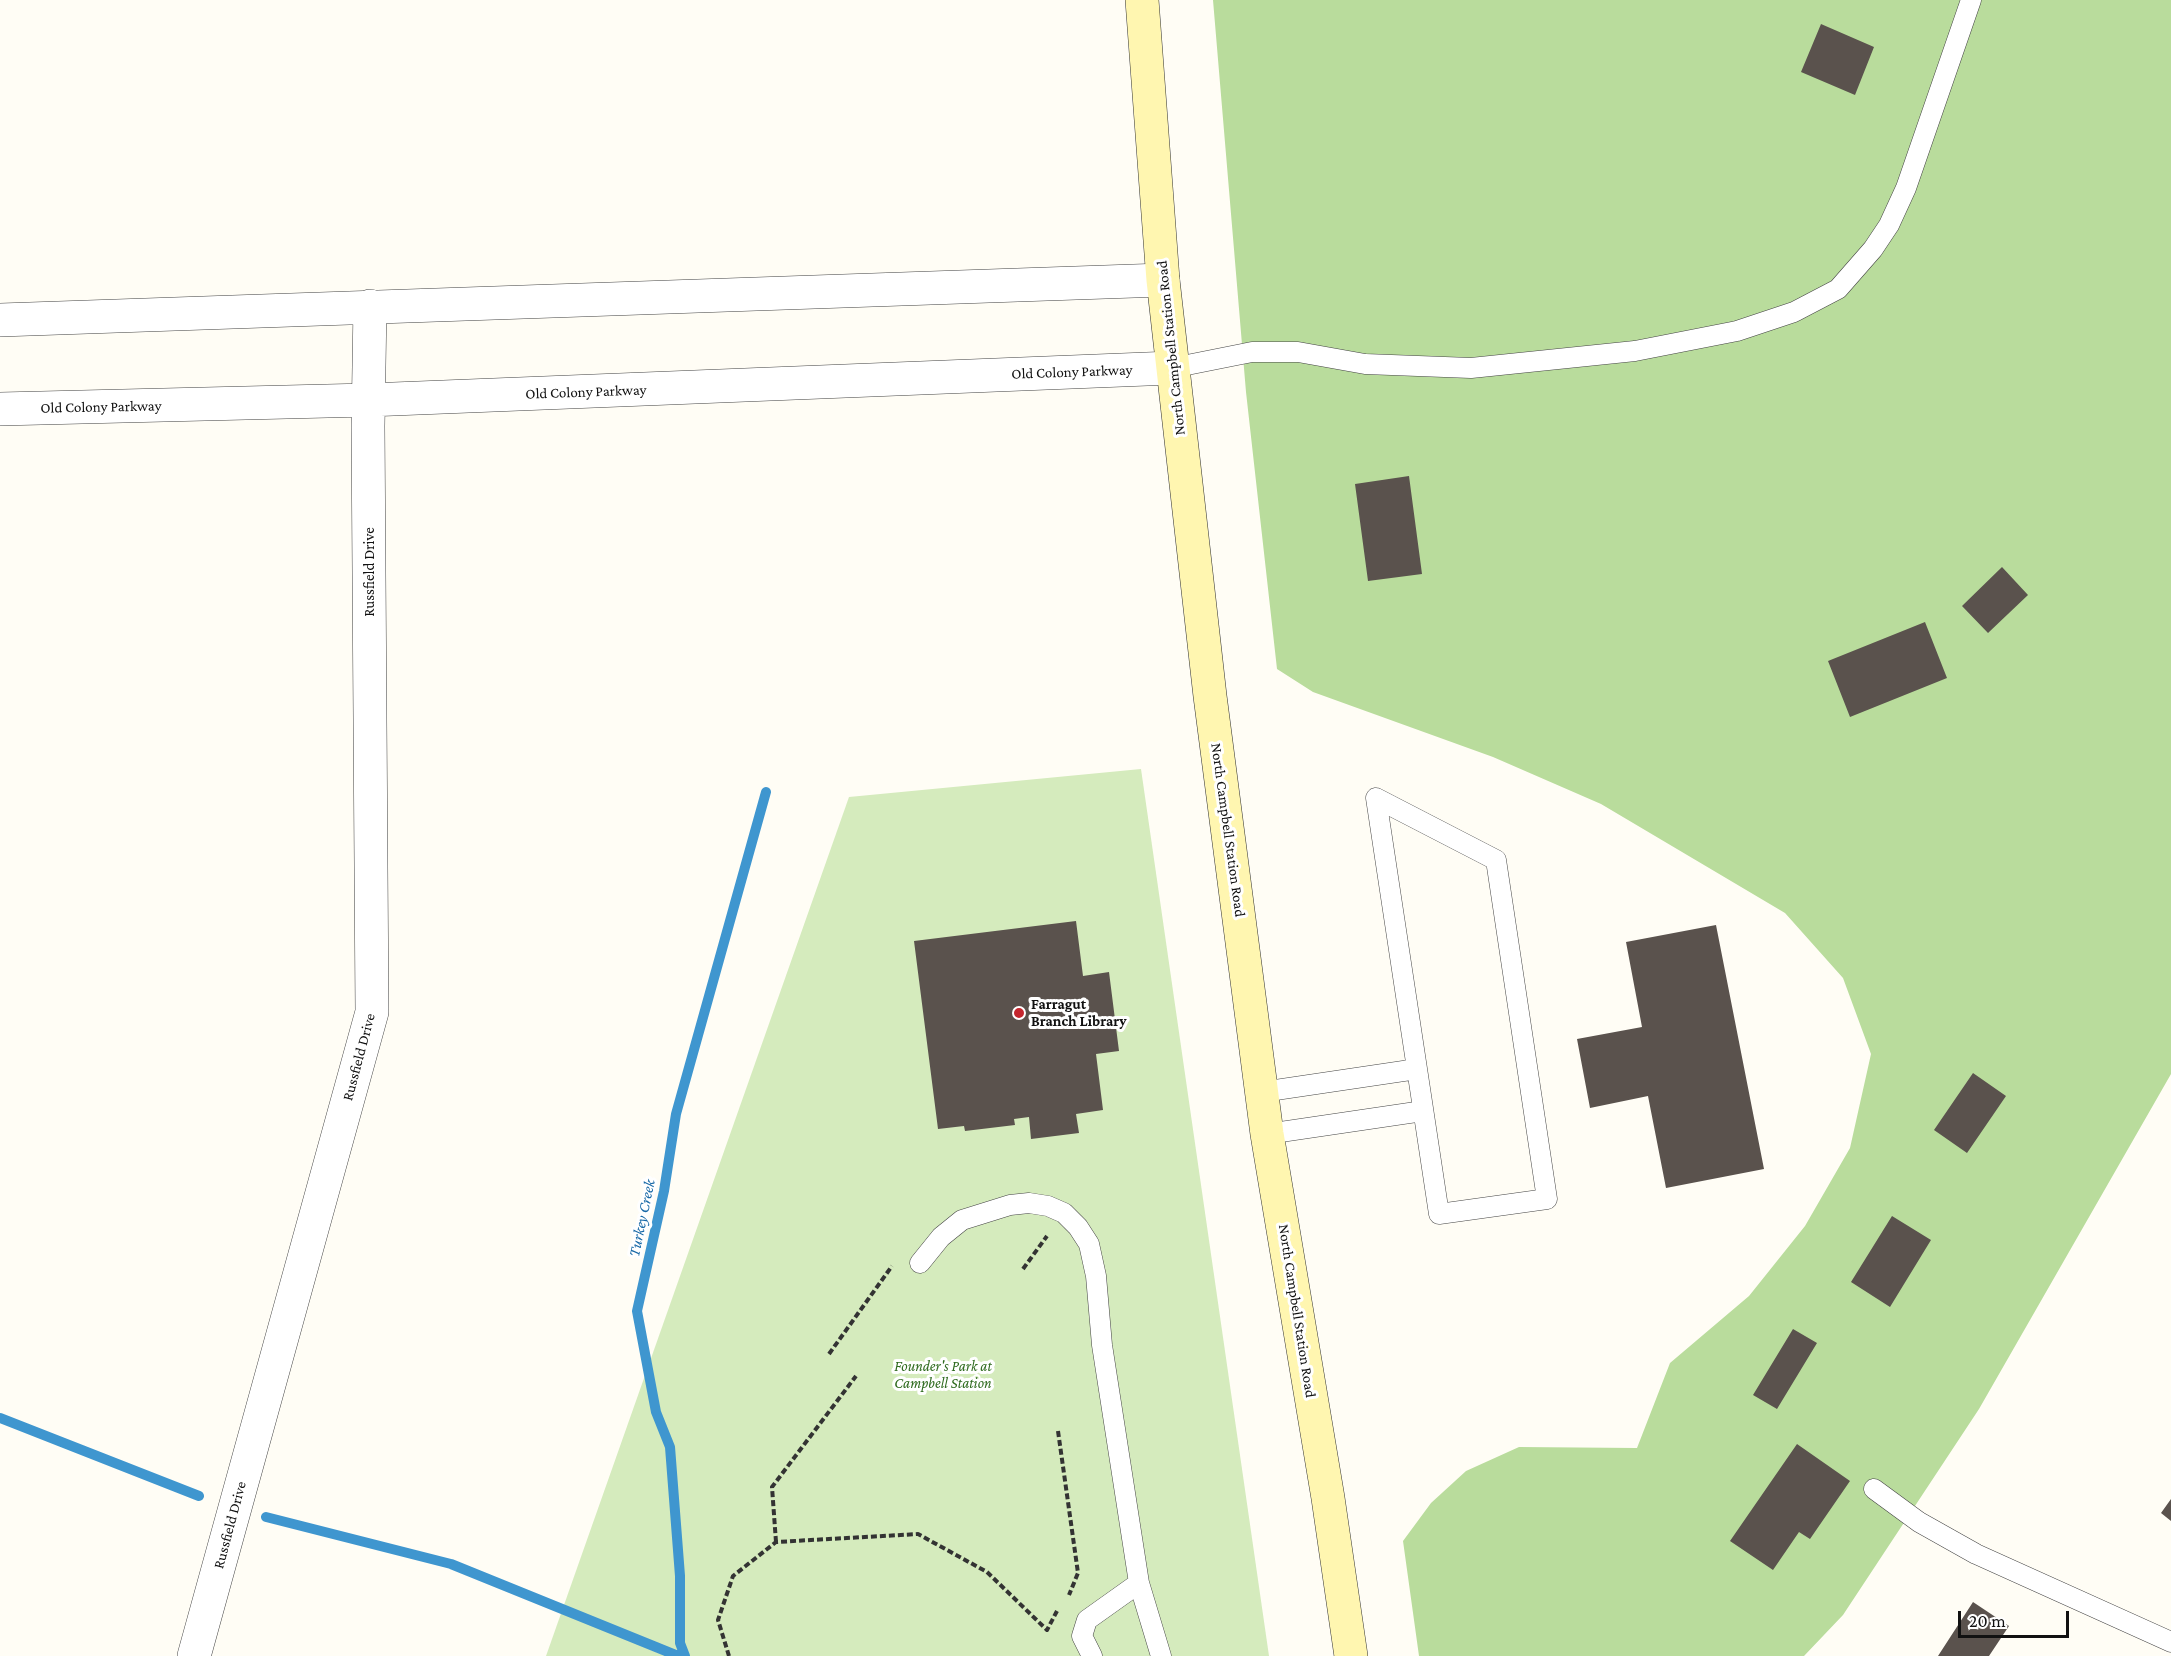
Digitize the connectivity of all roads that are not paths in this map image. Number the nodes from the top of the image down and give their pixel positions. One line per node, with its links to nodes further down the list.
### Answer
1 (1142, 0): 3 (main road, North Campbell Station Road)
2 (1971, 0): 6 (lane)
3 (1163, 279): 4 (street); 6 (main road, North Campbell Station Road)
4 (370, 306): 5 (street); 7 (street, Russfield Drive)
5 (0, 320)
6 (1172, 368): 7 (street, Old Colony Parkway); 10 (main road, North Campbell Station Road)
7 (368, 400): 8 (street, Old Colony Parkway); 17 (street, Russfield Drive)
8 (0, 409)
9 (1417, 1069): 10 (lane); 11 (lane); 11 (lane)
10 (1262, 1092): 12 (main road, North Campbell Station Road)
11 (1423, 1111): 12 (lane)
12 (1267, 1134): 20 (main road, North Campbell Station Road)
13 (920, 1263): 15 (lane)
14 (1874, 1489): 16 (lane)
15 (1139, 1583): 18 (lane); 19 (lane)
16 (2171, 1642)
17 (194, 1656)
18 (1092, 1656)
19 (1161, 1656)
20 (1351, 1656)

